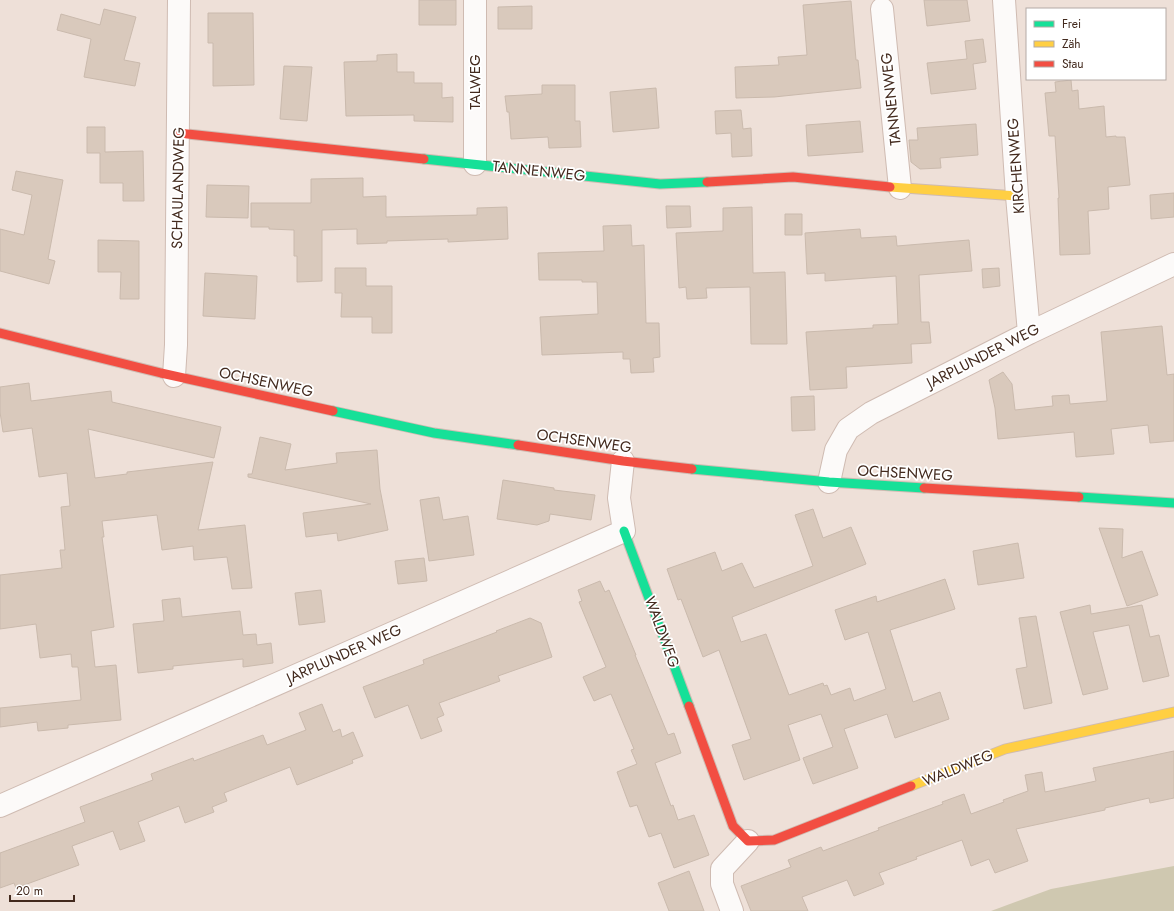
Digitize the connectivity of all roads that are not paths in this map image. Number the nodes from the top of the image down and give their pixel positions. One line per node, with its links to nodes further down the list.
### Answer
1 (179, 0): 5 (street, SCHAULANDWEG)
2 (475, 0): 6 (street, TALWEG)
3 (1004, 0): 8 (street, KIRCHENWEG)
4 (882, 9): 7 (street, TANNENWEG)
5 (178, 133): 6 (street, TANNENWEG); 12 (street, SCHAULANDWEG)
6 (475, 164): 7 (street, TANNENWEG)
7 (900, 188): 8 (street, TANNENWEG)
8 (1017, 196): 10 (street, KIRCHENWEG)
9 (1174, 264): 10 (street, JARPLUNDER WEG)
10 (1029, 332): 14 (street, JARPLUNDER WEG)
11 (0, 333): 12 (street, OCHSENWEG)
12 (174, 376): 13 (street, OCHSENWEG)
13 (623, 461): 14 (street, OCHSENWEG); 16 (street)
14 (829, 482): 15 (street, OCHSENWEG)
15 (1174, 503)
16 (624, 531): 18 (street, JARPLUNDER WEG); 19 (street, WALDWEG)
17 (1174, 712): 19 (street, WALDWEG)
18 (0, 806)
19 (748, 841): 20 (street)
20 (732, 911)

